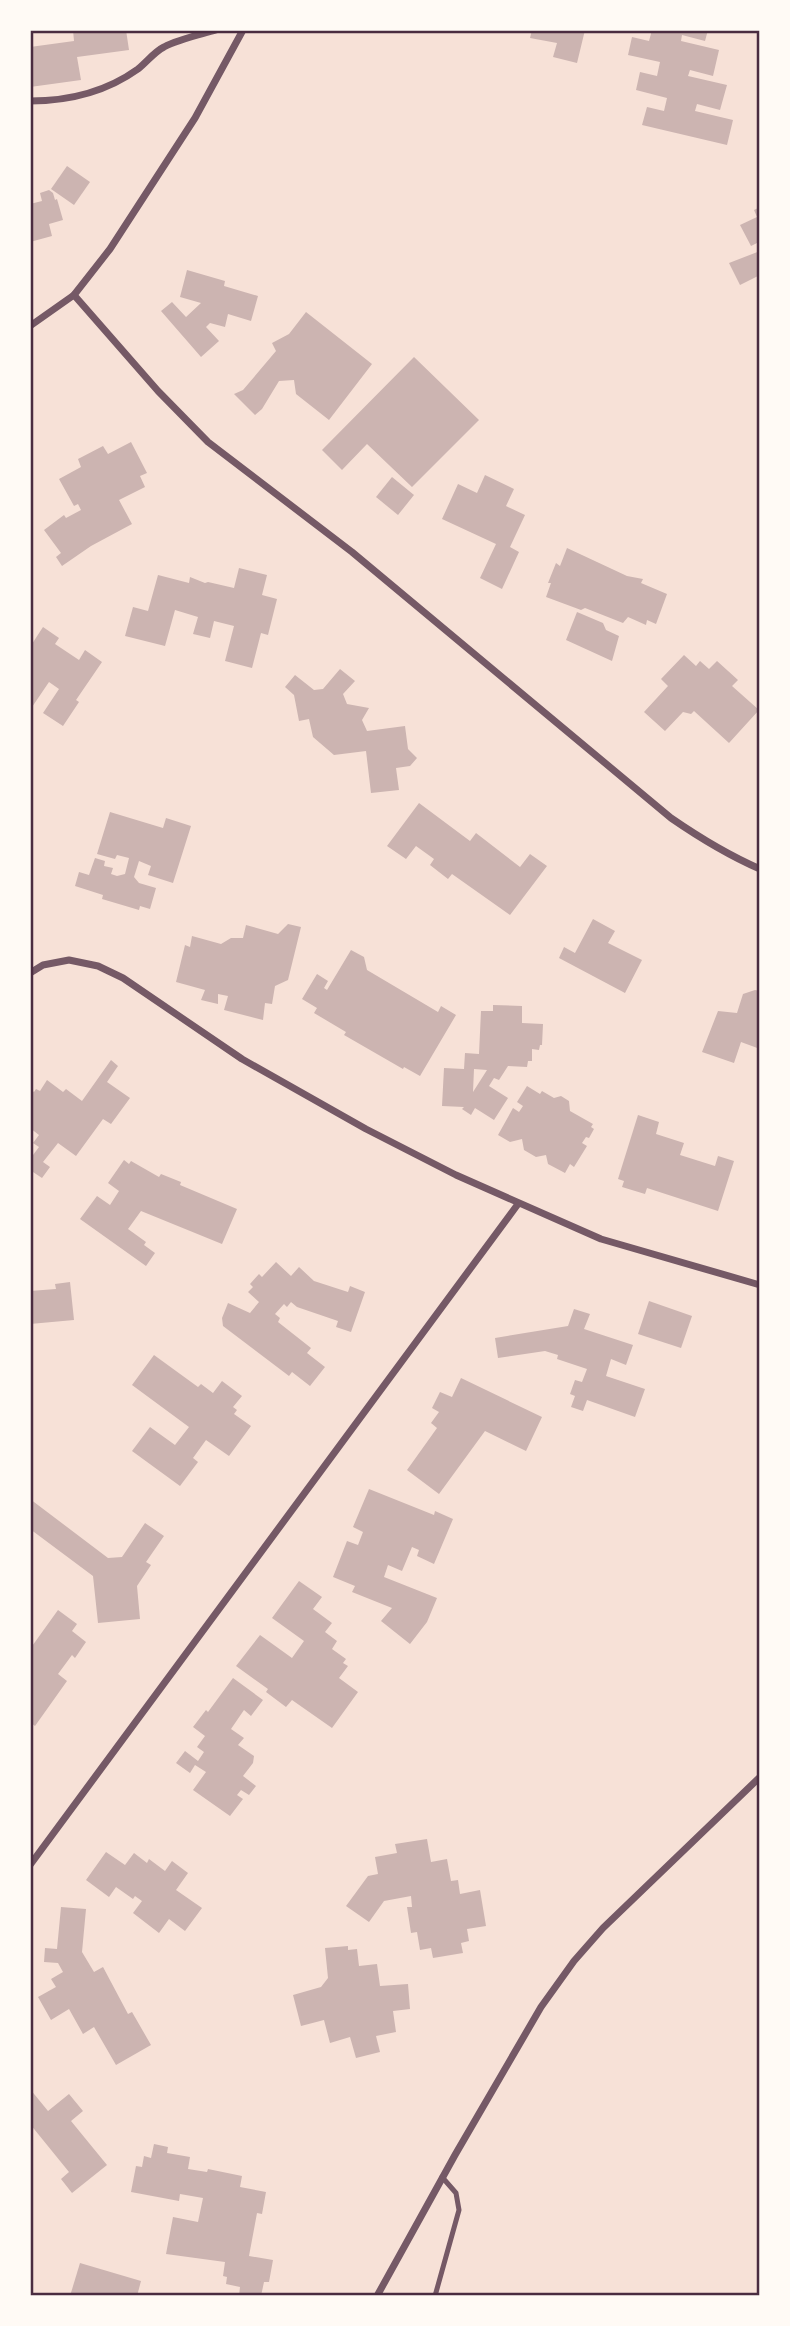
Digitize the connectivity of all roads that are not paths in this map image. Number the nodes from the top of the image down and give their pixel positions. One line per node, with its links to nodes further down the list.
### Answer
1 (216, 30): 3 (street)
2 (243, 30): 4 (street)
3 (30, 101)
4 (74, 295): 5 (street); 6 (street)
5 (30, 326)
6 (760, 869)
7 (30, 973): 8 (street)
8 (518, 1204): 9 (street); 11 (street)
9 (760, 1285)
10 (760, 1777): 12 (street)
11 (30, 1866)
12 (443, 2177): 13 (street); 14 (lane)
13 (377, 2296)
14 (435, 2296)

